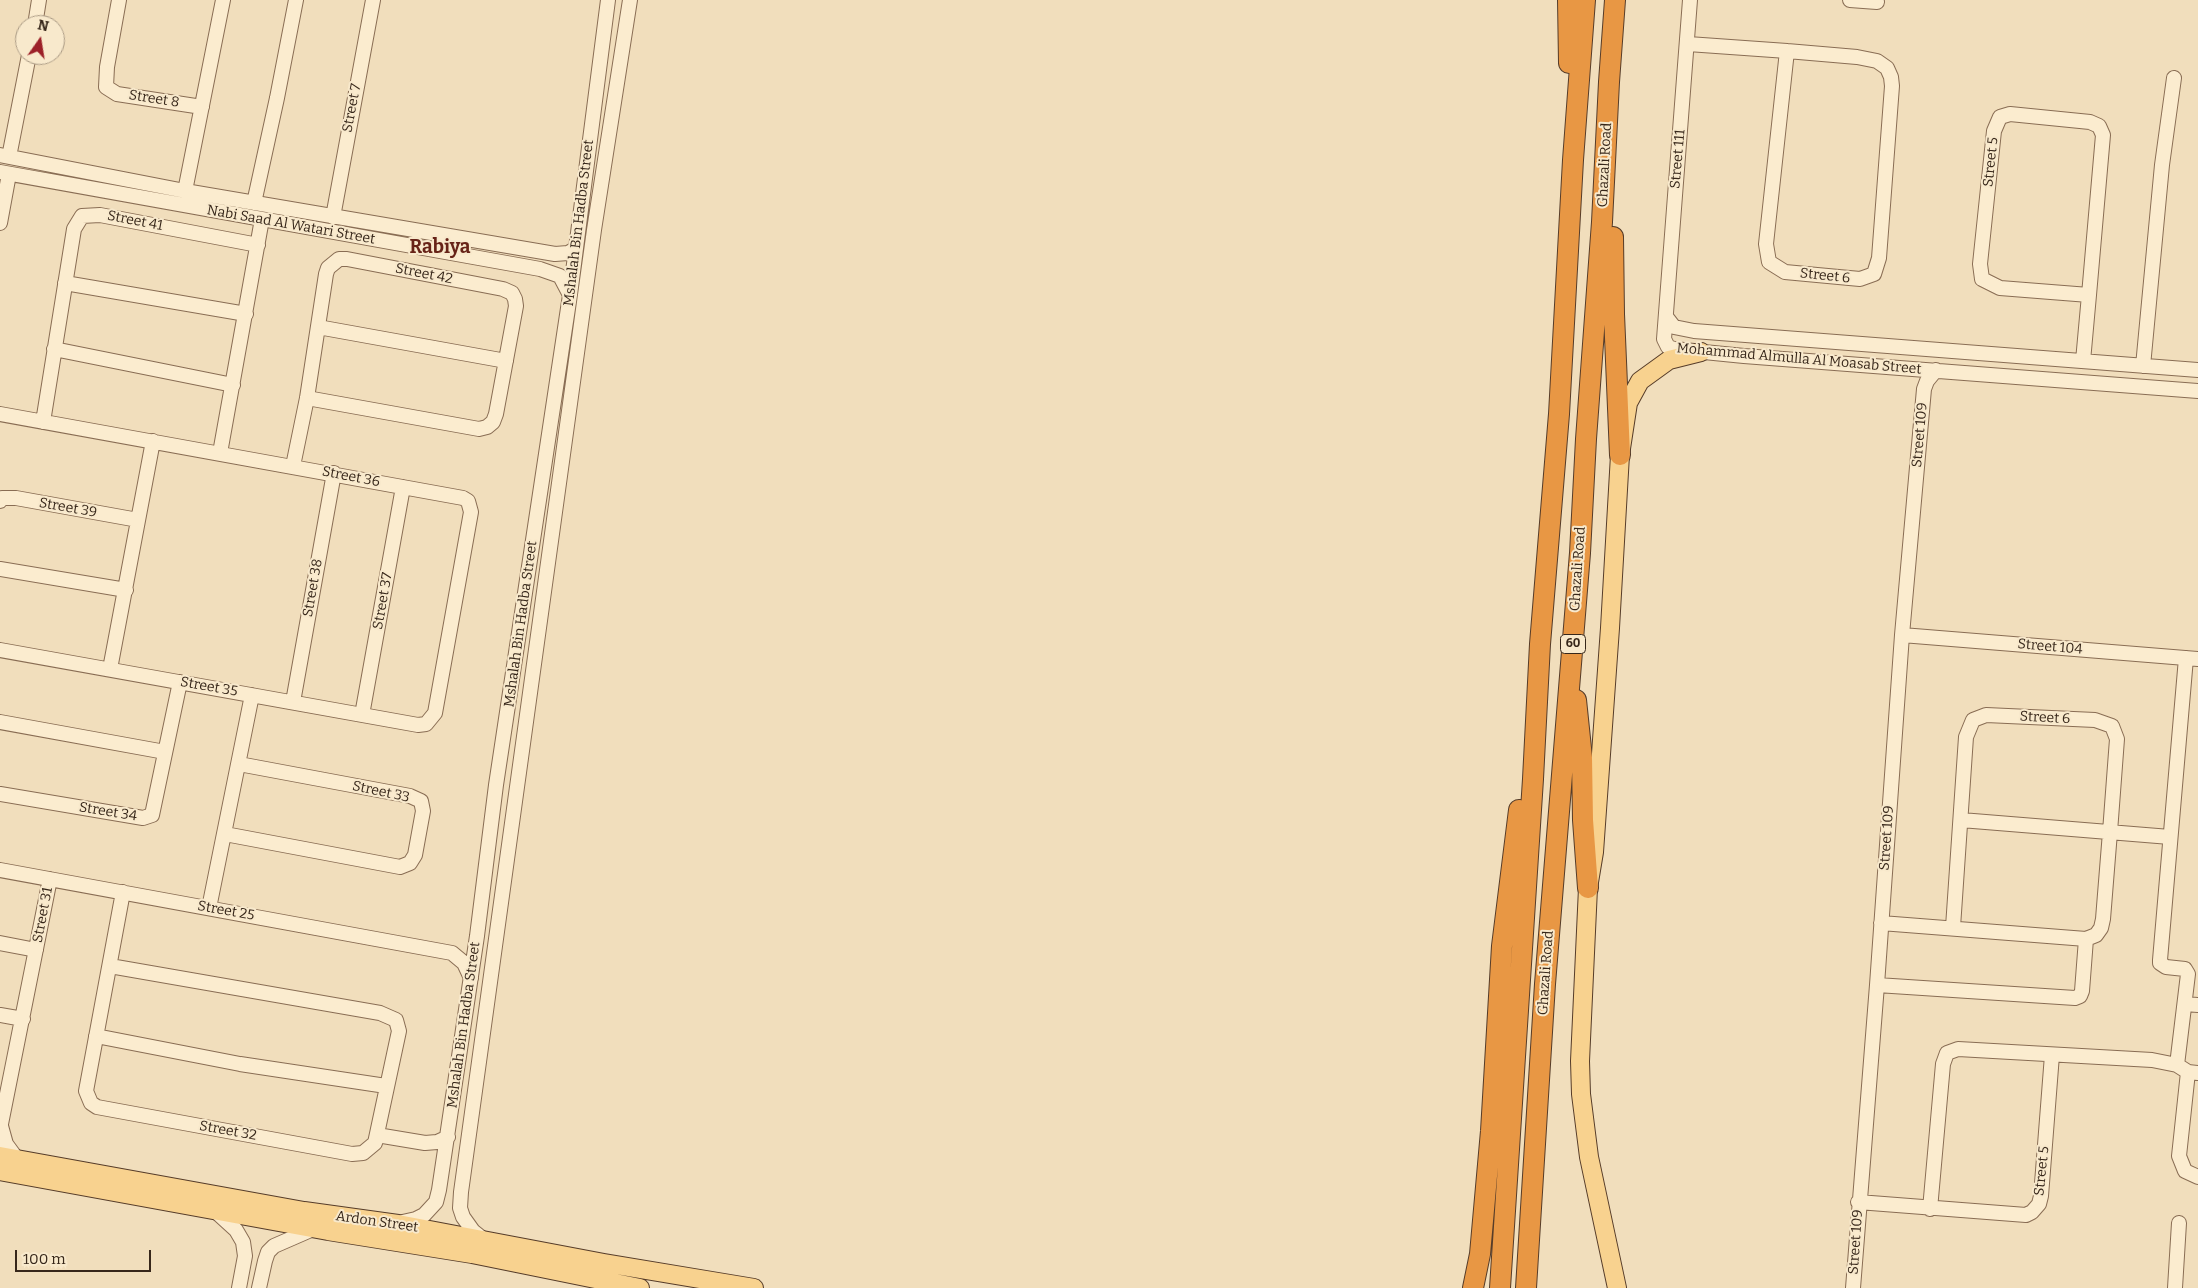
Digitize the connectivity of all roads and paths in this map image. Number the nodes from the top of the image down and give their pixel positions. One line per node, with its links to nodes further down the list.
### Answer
1 (39, 0): 16 (street)
2 (119, 0): 23 (street, Street 8)
3 (223, 0): 23 (street)
4 (296, 0): 33 (street)
5 (373, 0): 34 (street, Street 7)
6 (608, 0): 24 (street, Mshalah Bin Hadba Street)
7 (630, 0): 26 (street, Mshalah Bin Hadba Street)
8 (1564, 0): 17 (highway)
9 (1568, 0): 17 (highway)
10 (1585, 0): 27 (highway, Ghazali Road / 60)
11 (1615, 0): 22 (highway, Ghazali Road / 60)
12 (1625, 0): 22 (highway)
13 (1690, 0): 18 (street, Street 111)
14 (1850, 0): 15 (street)
15 (1877, 2)
16 (36, 15)
17 (1568, 29): 27 (highway)
18 (1688, 44): 19 (street, Street 6); 45 (street, Street 111)
19 (1787, 51): 19 (street, Street 6)
20 (27, 65): 25 (street)
21 (2174, 78): 53 (street)
22 (1609, 82): 32 (highway, Ghazali Road / 60)
23 (202, 107): 31 (street)
24 (588, 151): 26 (street); 29 (street, Mshalah Bin Hadba Street)
25 (5, 156): 31 (street, Nabi Saad Al Watari Street)
26 (606, 157): 30 (street, Mshalah Bin Hadba Street)
27 (1573, 160): 74 (highway, Ghazali Road / 60)
28 (4, 173): 35 (street, Nabi Saad Al Watari Street); 36 (street)
29 (583, 185): 30 (street); 40 (street, Mshalah Bin Hadba Street)
30 (602, 186): 88 (street, Mshalah Bin Hadba Street)
31 (185, 191): 33 (street, Nabi Saad Al Watari Street)
32 (1604, 194): 65 (highway); 77 (highway, Ghazali Road / 60)
33 (254, 203): 34 (street, Nabi Saad Al Watari Street)
34 (333, 217): 37 (street, Nabi Saad Al Watari Street)
35 (262, 219): 38 (street); 39 (street, Nabi Saad Al Watari Street)
36 (0, 223)
37 (409, 229): 39 (street); 40 (street, Nabi Saad Al Watari Street)
38 (258, 245): 41 (street, Street 41); 44 (street)
39 (406, 245): 42 (street, Nabi Saad Al Watari Street)
40 (575, 250): 42 (street, Mshalah Bin Hadba Street)
41 (65, 283): 44 (street); 48 (street, Street 41)
42 (570, 294): 87 (street, Mshalah Bin Hadba Street)
43 (2089, 295): 43 (street, Street 5); 52 (street, Street 5)
44 (246, 314): 57 (street)
45 (1667, 318): 47 (street, Mohammad Almulla Al Moasab Street); 49 (street, Mohammad Almulla Al Moasab Street)
46 (318, 327): 51 (street); 51 (street, Street 42); 60 (street, Street 42)
47 (1746, 335): 50 (street); 52 (street, Mohammad Almulla Al Moasab Street)
48 (54, 349): 57 (street); 62 (street, Street 41)
49 (1701, 352): 50 (street, Mohammad Almulla Al Moasab Street); 65 (main road)
50 (1744, 356): 54 (street, Mohammad Almulla Al Moasab Street)
51 (506, 361): 60 (street, Street 42)
52 (2083, 361): 53 (street, Mohammad Almulla Al Moasab Street)
53 (2144, 366): 56 (street, Mohammad Almulla Al Moasab Street)
54 (1913, 368): 55 (street, Mohammad Almulla Al Moasab Street); 58 (street, Street 109)
55 (1936, 370): 58 (street, Street 109); 59 (street, Mohammad Almulla Al Moasab Street)
56 (2198, 370)
57 (233, 385): 64 (street)
58 (1924, 389): 73 (street, Street 109)
59 (2198, 391)
60 (307, 398): 66 (street, Street 42)
61 (0, 414): 62 (street, Street 36)
62 (43, 422): 63 (street, Street 36)
63 (154, 441): 64 (street, Street 36); 70 (street)
64 (220, 453): 66 (street, Street 36)
65 (1620, 455): 96 (main road)
66 (293, 466): 67 (street, Street 36)
67 (334, 473): 68 (street, Street 36); 81 (street, Street 38)
68 (403, 487): 82 (street, Street 37); 84 (street, Street 36)
69 (0, 501): 70 (street, Street 39)
70 (138, 520): 72 (street)
71 (0, 569): 72 (street)
72 (126, 590): 78 (street)
73 (1902, 635): 76 (street, Street 104); 99 (street, Street 109)
74 (1540, 644): 138 (highway); 139 (highway, Ghazali Road / 60)
75 (0, 650): 78 (street, Street 35)
76 (2192, 659): 93 (street)
77 (1571, 664): 96 (highway); 140 (highway, Ghazali Road / 60)
78 (110, 669): 79 (street, Street 35)
79 (180, 682): 80 (street, Street 35); 85 (street, Street 34)
80 (252, 695): 81 (street, Street 35); 86 (street)
81 (293, 702): 82 (street, Street 35)
82 (362, 715): 84 (street, Street 35)
83 (0, 722): 85 (street)
84 (418, 725)
85 (165, 752): 89 (street, Street 34)
86 (239, 764): 92 (street); 92 (street, Street 33)
87 (496, 785): 88 (street); 101 (street, Mshalah Bin Hadba Street)
88 (516, 789): 125 (street, Mshalah Bin Hadba Street)
89 (0, 794)
90 (1961, 820): 91 (street); 91 (street, Street 6); 100 (street, Street 6)
91 (2110, 832): 93 (street); 102 (street, Street 6)
92 (225, 834): 98 (street)
93 (2170, 837): 109 (street)
94 (0, 870): 95 (street, Street 25)
95 (50, 880): 97 (street, Street 25); 104 (street, Street 31)
96 (1588, 888): 141 (main road)
97 (123, 892): 98 (street, Street 25); 106 (street, Street 32)
98 (210, 908): 105 (street, Street 25)
99 (1881, 923): 100 (street); 108 (street, Street 109)
100 (1953, 928): 102 (street)
101 (477, 936): 105 (street); 107 (street, Mshalah Bin Hadba Street)
102 (2086, 938): 108 (street)
103 (0, 943): 104 (street, Street 31)
104 (36, 950): 111 (street, Street 31)
105 (452, 953): 107 (street)
106 (110, 966): 112 (street, Street 32); 115 (street, Street 32)
107 (471, 978): 119 (street, Mshalah Bin Hadba Street)
108 (1877, 985): 126 (street, Street 109)
109 (2192, 1004): 114 (street)
110 (0, 1015): 111 (street)
111 (22, 1018): 116 (street, Street 31)
112 (96, 1036): 115 (street); 118 (street, Street 32)
113 (2052, 1055): 114 (street); 127 (street); 127 (street, Street 5)
114 (2188, 1070): 123 (street)
115 (386, 1086): 118 (street, Street 32)
116 (4, 1090): 117 (street, Street 31)
117 (1, 1127): 121 (street, Street 31)
118 (377, 1135): 119 (street)
119 (448, 1137): 124 (street, Mshalah Bin Hadba Street)
120 (0, 1156): 121 (main road, Ardon Street)
121 (18, 1159): 130 (main road, Ardon Street)
122 (0, 1171): 128 (main road, Ardon Street)
123 (2198, 1177)
124 (440, 1190): 125 (street); 130 (street, Mshalah Bin Hadba Street)
125 (461, 1192): 132 (street, Mshalah Bin Hadba Street)
126 (1858, 1202): 127 (street, Street 5); 142 (street, Street 109)
127 (1930, 1209)
128 (213, 1210): 131 (main road, Ardon Street); 134 (street)
129 (2179, 1223): 143 (street)
130 (398, 1224): 132 (main road, Ardon Street)
131 (313, 1229): 135 (street); 136 (main road, Ardon Street)
132 (482, 1239): 133 (main road, Ardon Street)
133 (703, 1279): 136 (main road); 137 (main road, Ardon Street)
134 (238, 1288)
135 (259, 1288)
136 (642, 1288)
137 (754, 1288)
138 (1473, 1288)
139 (1500, 1288)
140 (1526, 1288)
141 (1617, 1288)
142 (1853, 1288)
143 (2175, 1288)

